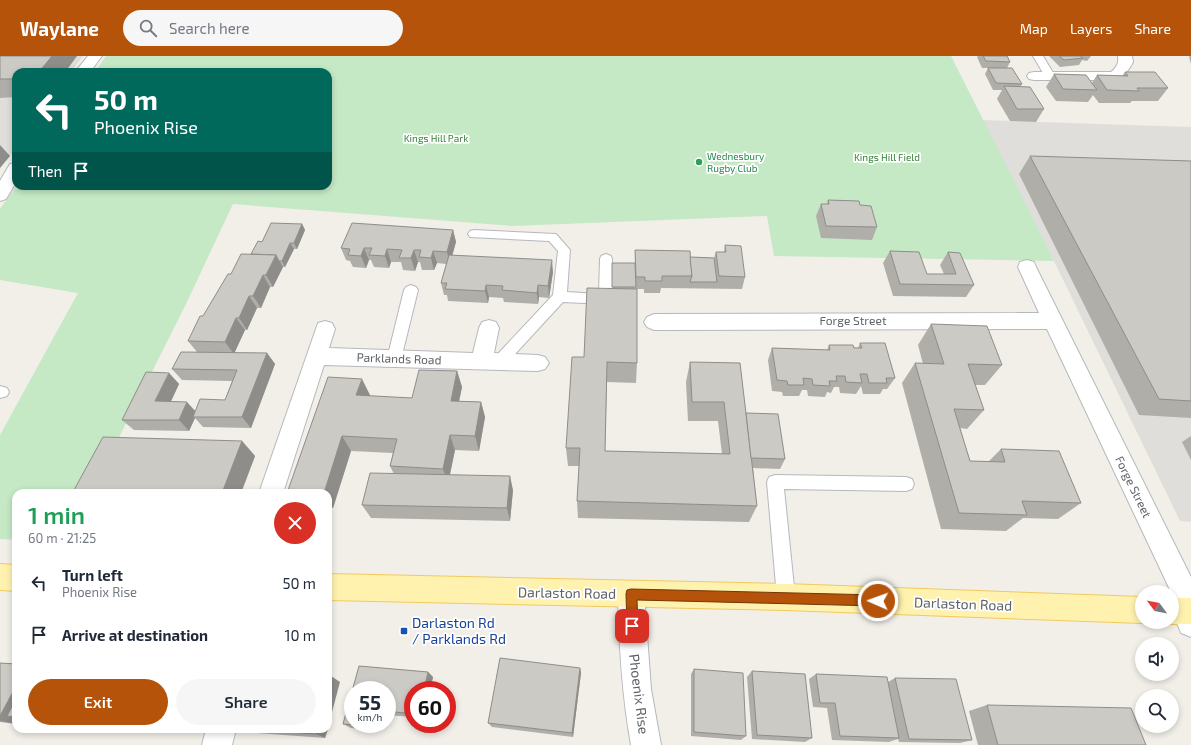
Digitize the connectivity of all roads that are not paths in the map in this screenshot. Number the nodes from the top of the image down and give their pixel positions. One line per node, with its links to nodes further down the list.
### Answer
1 (95, 56): 4 (street)
2 (1038, 56): 6 (lane)
3 (1125, 56): 6 (street)
4 (85, 68)
5 (1034, 76): 6 (street)
6 (1050, 76)
7 (12, 175): 8 (street)
8 (0, 195)
9 (474, 234): 13 (lane)
10 (606, 259): 13 (lane)
11 (1027, 267): 14 (street, Forge Street)
12 (411, 290): 19 (lane)
13 (560, 298): 20 (lane)
14 (1052, 321): 15 (street, Forge Street); 30 (street, Forge Street)
15 (654, 322)
16 (489, 328): 20 (street)
17 (325, 329): 18 (street)
18 (316, 356): 19 (street, Parklands Road); 23 (street)
19 (394, 359): 20 (street, Parklands Road)
20 (491, 361): 21 (street, Parklands Road)
21 (538, 363)
22 (906, 484): 28 (lane)
23 (272, 489)
24 (0, 577): 25 (main road)
25 (12, 578)
26 (332, 587): 27 (main road, Darlaston Road)
27 (631, 594): 28 (main road, Darlaston Road); 33 (street, Phoenix Rise)
28 (786, 597): 29 (main road, Darlaston Road)
29 (1135, 610)
30 (1186, 614)
31 (220, 733): 32 (street)
32 (217, 745)
33 (646, 745)

